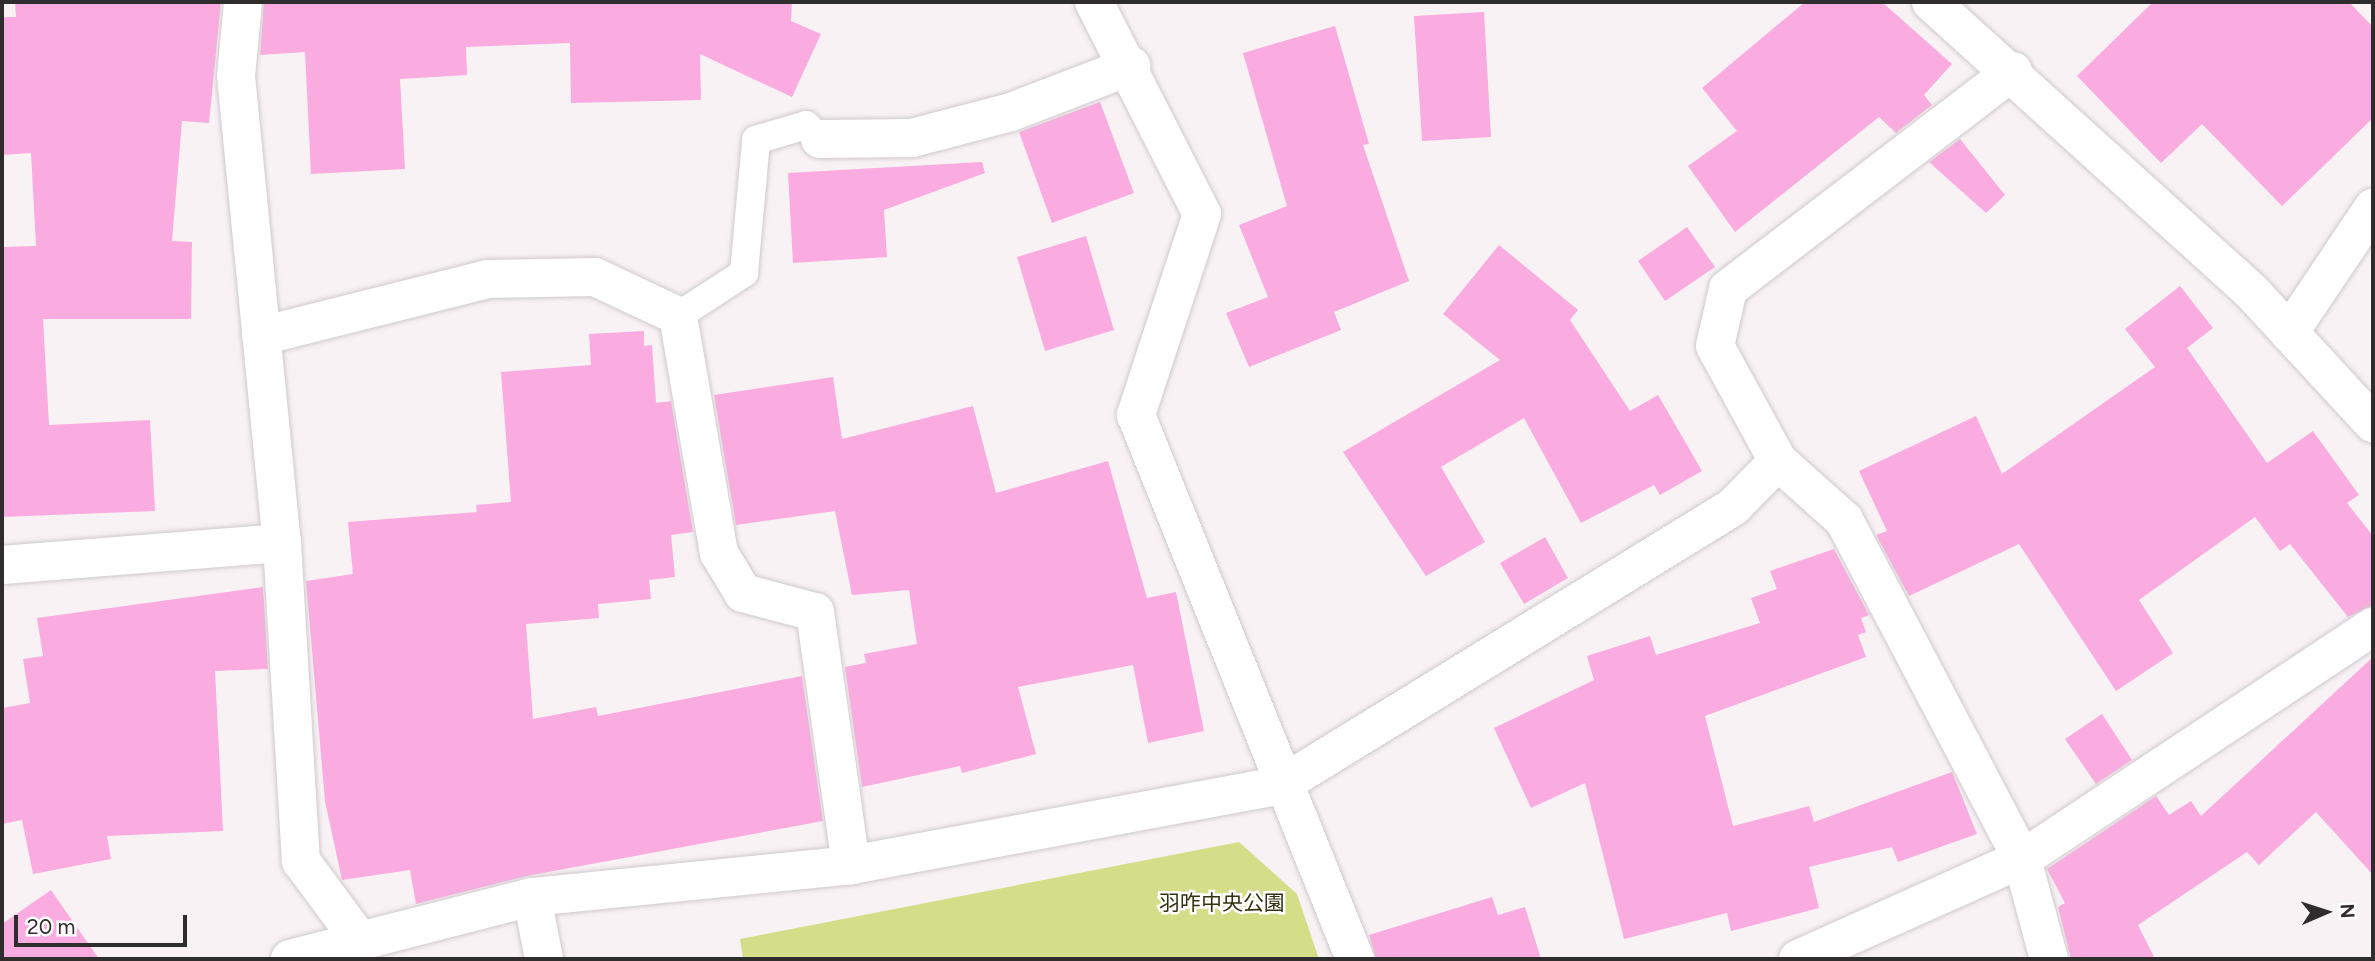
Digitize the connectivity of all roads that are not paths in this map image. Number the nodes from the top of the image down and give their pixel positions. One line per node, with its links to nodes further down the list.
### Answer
1 (243, 2): 10 (street)
2 (1094, 2): 4 (street)
3 (1931, 2): 5 (street)
4 (1131, 66): 6 (street); 16 (street)
5 (2013, 71): 9 (street); 12 (street)
6 (820, 139): 8 (lane)
7 (2373, 208): 9 (street)
8 (678, 316): 10 (street); 18 (street)
9 (2289, 333): 11 (street)
10 (261, 337): 13 (street)
11 (2373, 423)
12 (1778, 461): 16 (street); 17 (street)
13 (282, 543): 14 (street); 20 (street)
14 (2, 565)
15 (2373, 627): 17 (street)
16 (1281, 785): 18 (street); 23 (street)
17 (2022, 859): 24 (street); 25 (street)
18 (851, 864): 19 (street)
19 (532, 897): 20 (street); 22 (street)
20 (358, 938): 21 (street)
21 (290, 959)
22 (544, 959)
23 (1355, 959)
24 (1798, 959)
25 (2049, 959)

